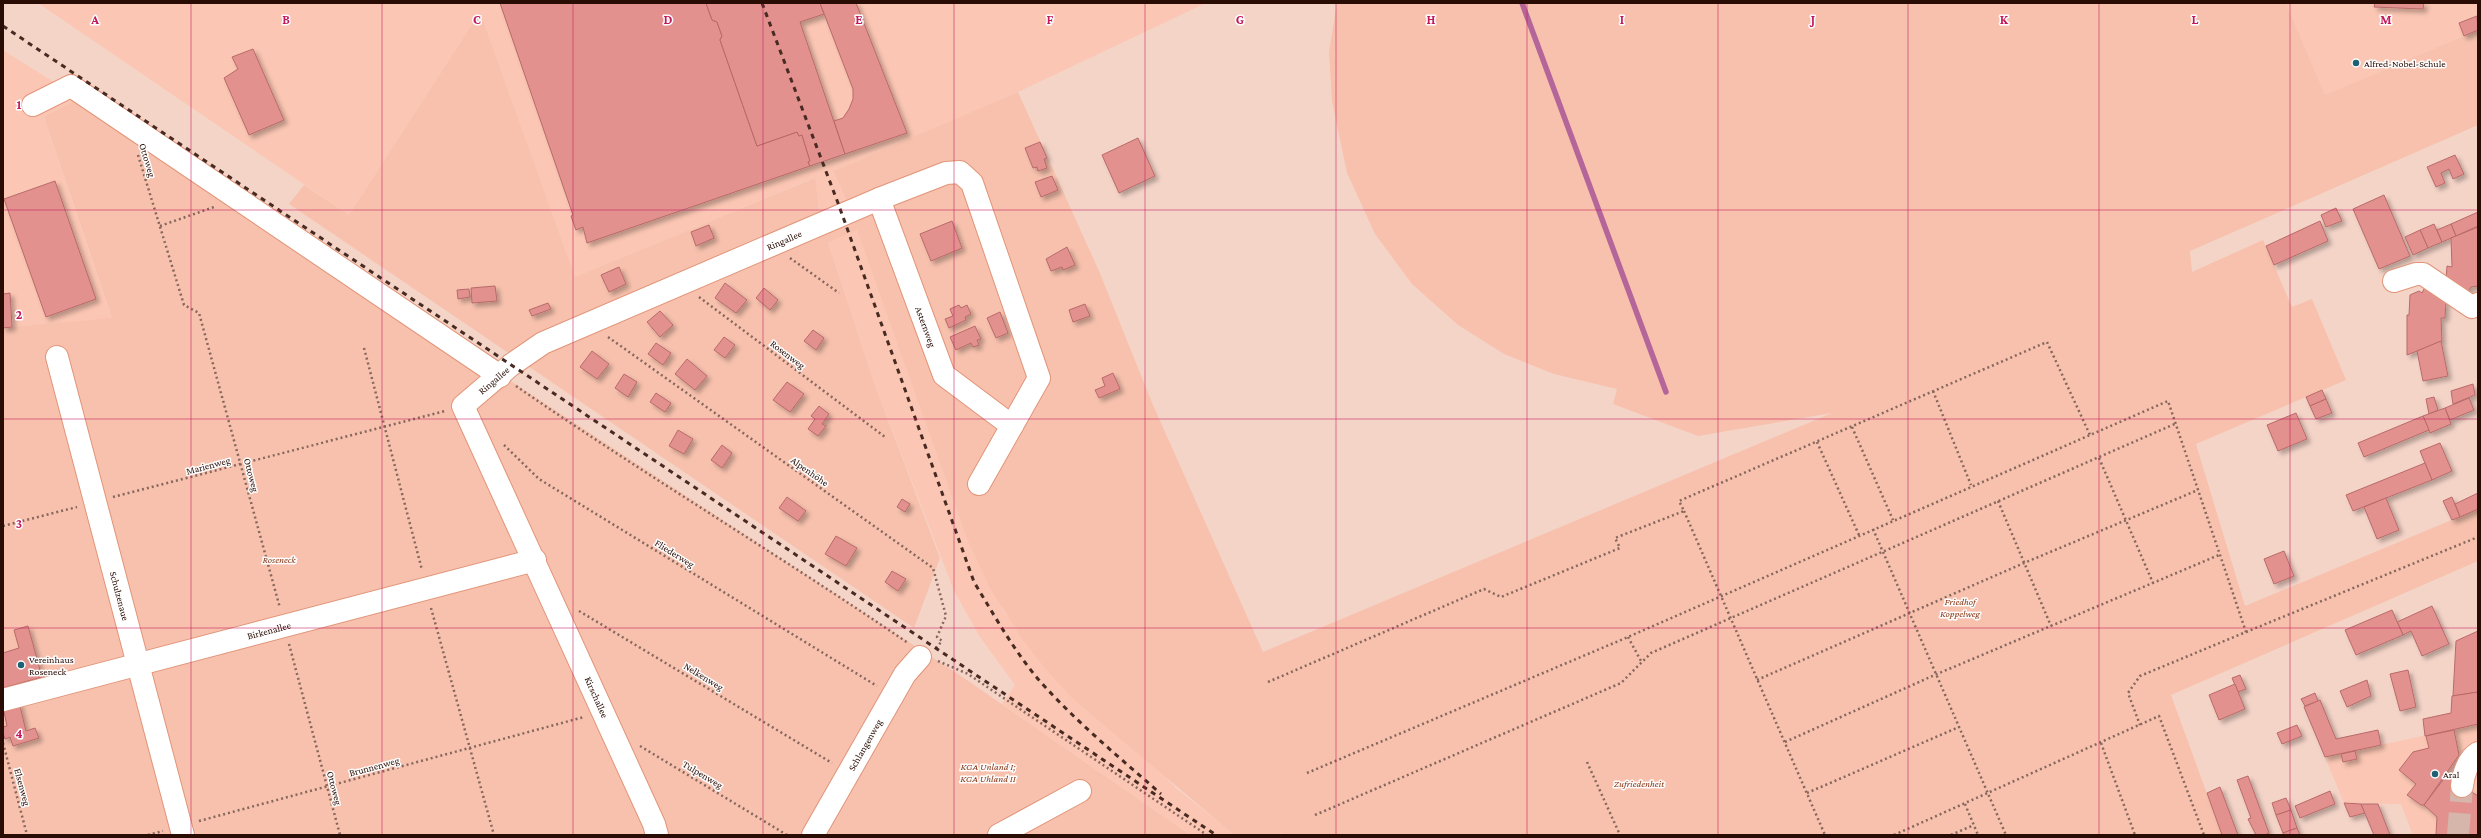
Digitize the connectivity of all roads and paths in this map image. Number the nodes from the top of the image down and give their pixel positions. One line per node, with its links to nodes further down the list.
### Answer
1 (33, 105): 2 (street)
2 (135, 130): 3 (street); 5 (path, Ottoweg)
3 (235, 197): 5 (path); 13 (street)
4 (879, 199): 6 (street, Ringallee); 17 (street, Asternweg); 17 (street, Ringallee)
5 (160, 226): 24 (path, Ottoweg)
6 (774, 246): 8 (street, Ringallee); 9 (path)
7 (2394, 281): 10 (street)
8 (681, 283): 11 (street, Ringallee); 20 (path, Rosenweg)
9 (839, 293)
10 (2478, 304)
11 (588, 323): 13 (street, Ringallee); 50 (path, Alpenhöhe)
12 (57, 357): 29 (street, Schulzenaue)
13 (500, 376): 15 (street, Ringallee); 50 (path)
14 (1933, 391): 18 (path); 19 (path); 26 (path)
15 (463, 406): 24 (path, Marienweg); 39 (street)
16 (2177, 423): 19 (path); 23 (path); 27 (path)
17 (1012, 426): 25 (street, Ringallee)
18 (1852, 427): 21 (path); 31 (path)
19 (2090, 435): 26 (path)
20 (885, 437)
21 (1817, 442): 30 (path); 35 (path)
22 (501, 443): 56 (path, Fliederweg)
23 (2099, 458): 28 (path); 32 (path)
24 (240, 464): 29 (path, Marienweg); 46 (path, Ottoweg)
25 (979, 484)
26 (1972, 486): 31 (path)
27 (2198, 490): 32 (path); 38 (path)
28 (1998, 501): 37 (path); 40 (path)
29 (96, 502): 33 (path, Marienweg); 52 (street, Schulzenaue)
30 (1684, 511): 42 (path); 55 (path)
31 (1893, 520): 34 (path)
32 (2127, 521): 40 (path); 41 (path)
33 (3, 526)
34 (1873, 529): 35 (path); 37 (path)
35 (1859, 535): 42 (path)
36 (2478, 537): 48 (path)
37 (1883, 550): 44 (path); 45 (path)
38 (2219, 555): 41 (path); 48 (path)
39 (535, 560): 46 (street, Birkenallee); 58 (street, Kirschallee)
40 (2024, 563): 44 (path); 47 (path)
41 (2153, 583): 47 (path)
42 (1720, 596): 45 (path); 49 (path)
43 (577, 609): 67 (path, Nelkenweg)
44 (1910, 613): 53 (path); 54 (path)
45 (1730, 618): 51 (path); 54 (path)
46 (284, 626): 52 (street, Birkenallee); 70 (path, Ottoweg)
47 (2051, 626): 53 (path)
48 (2246, 632): 59 (path)
49 (1628, 636): 51 (path); 68 (path)
50 (925, 657): 56 (street, Schlangenweg); 85 (path)
51 (1642, 661): 75 (path)
52 (138, 664): 57 (street, Birkenallee); 77 (street, Schulzenaue)
53 (1937, 674): 60 (path); 61 (path)
54 (1757, 680): 61 (path)
55 (1268, 682)
56 (893, 696): 67 (street, Schlangenweg)
57 (3, 700)
58 (604, 712): 70 (path, Brunnenweg); 81 (street, Kirschallee)
59 (2140, 725): 63 (path); 93 (path)
60 (1959, 726): 72 (path); 73 (path)
61 (1785, 742): 72 (path)
62 (3, 743): 78 (path, Elsenweg)
63 (2100, 743): 73 (path); 92 (path)
64 (638, 744): 82 (path, Tulpenweg)
65 (2478, 754): 69 (street)
66 (1587, 762): 86 (path)
67 (850, 773): 83 (street, Schlangenweg)
68 (1307, 773)
69 (2462, 786)
70 (326, 787): 77 (path, Brunnenweg); 80 (path, Ottoweg)
71 (1080, 791): 84 (street)
72 (1807, 793): 87 (path)
73 (1989, 794): 74 (path); 91 (path)
74 (1965, 804): 76 (path); 88 (path)
75 (1315, 815)
76 (1974, 825): 89 (path); 90 (path)
77 (182, 831): 79 (path, Brunnenweg)
78 (27, 835)
79 (148, 835)
80 (340, 835)
81 (657, 835)
82 (787, 835)
83 (813, 835)
84 (999, 835)
85 (1207, 835)
86 (1620, 835)
87 (1825, 835)
88 (1894, 835)
89 (1951, 835)
90 (1978, 835)
91 (2006, 835)
92 (2135, 835)
93 (2204, 835)

